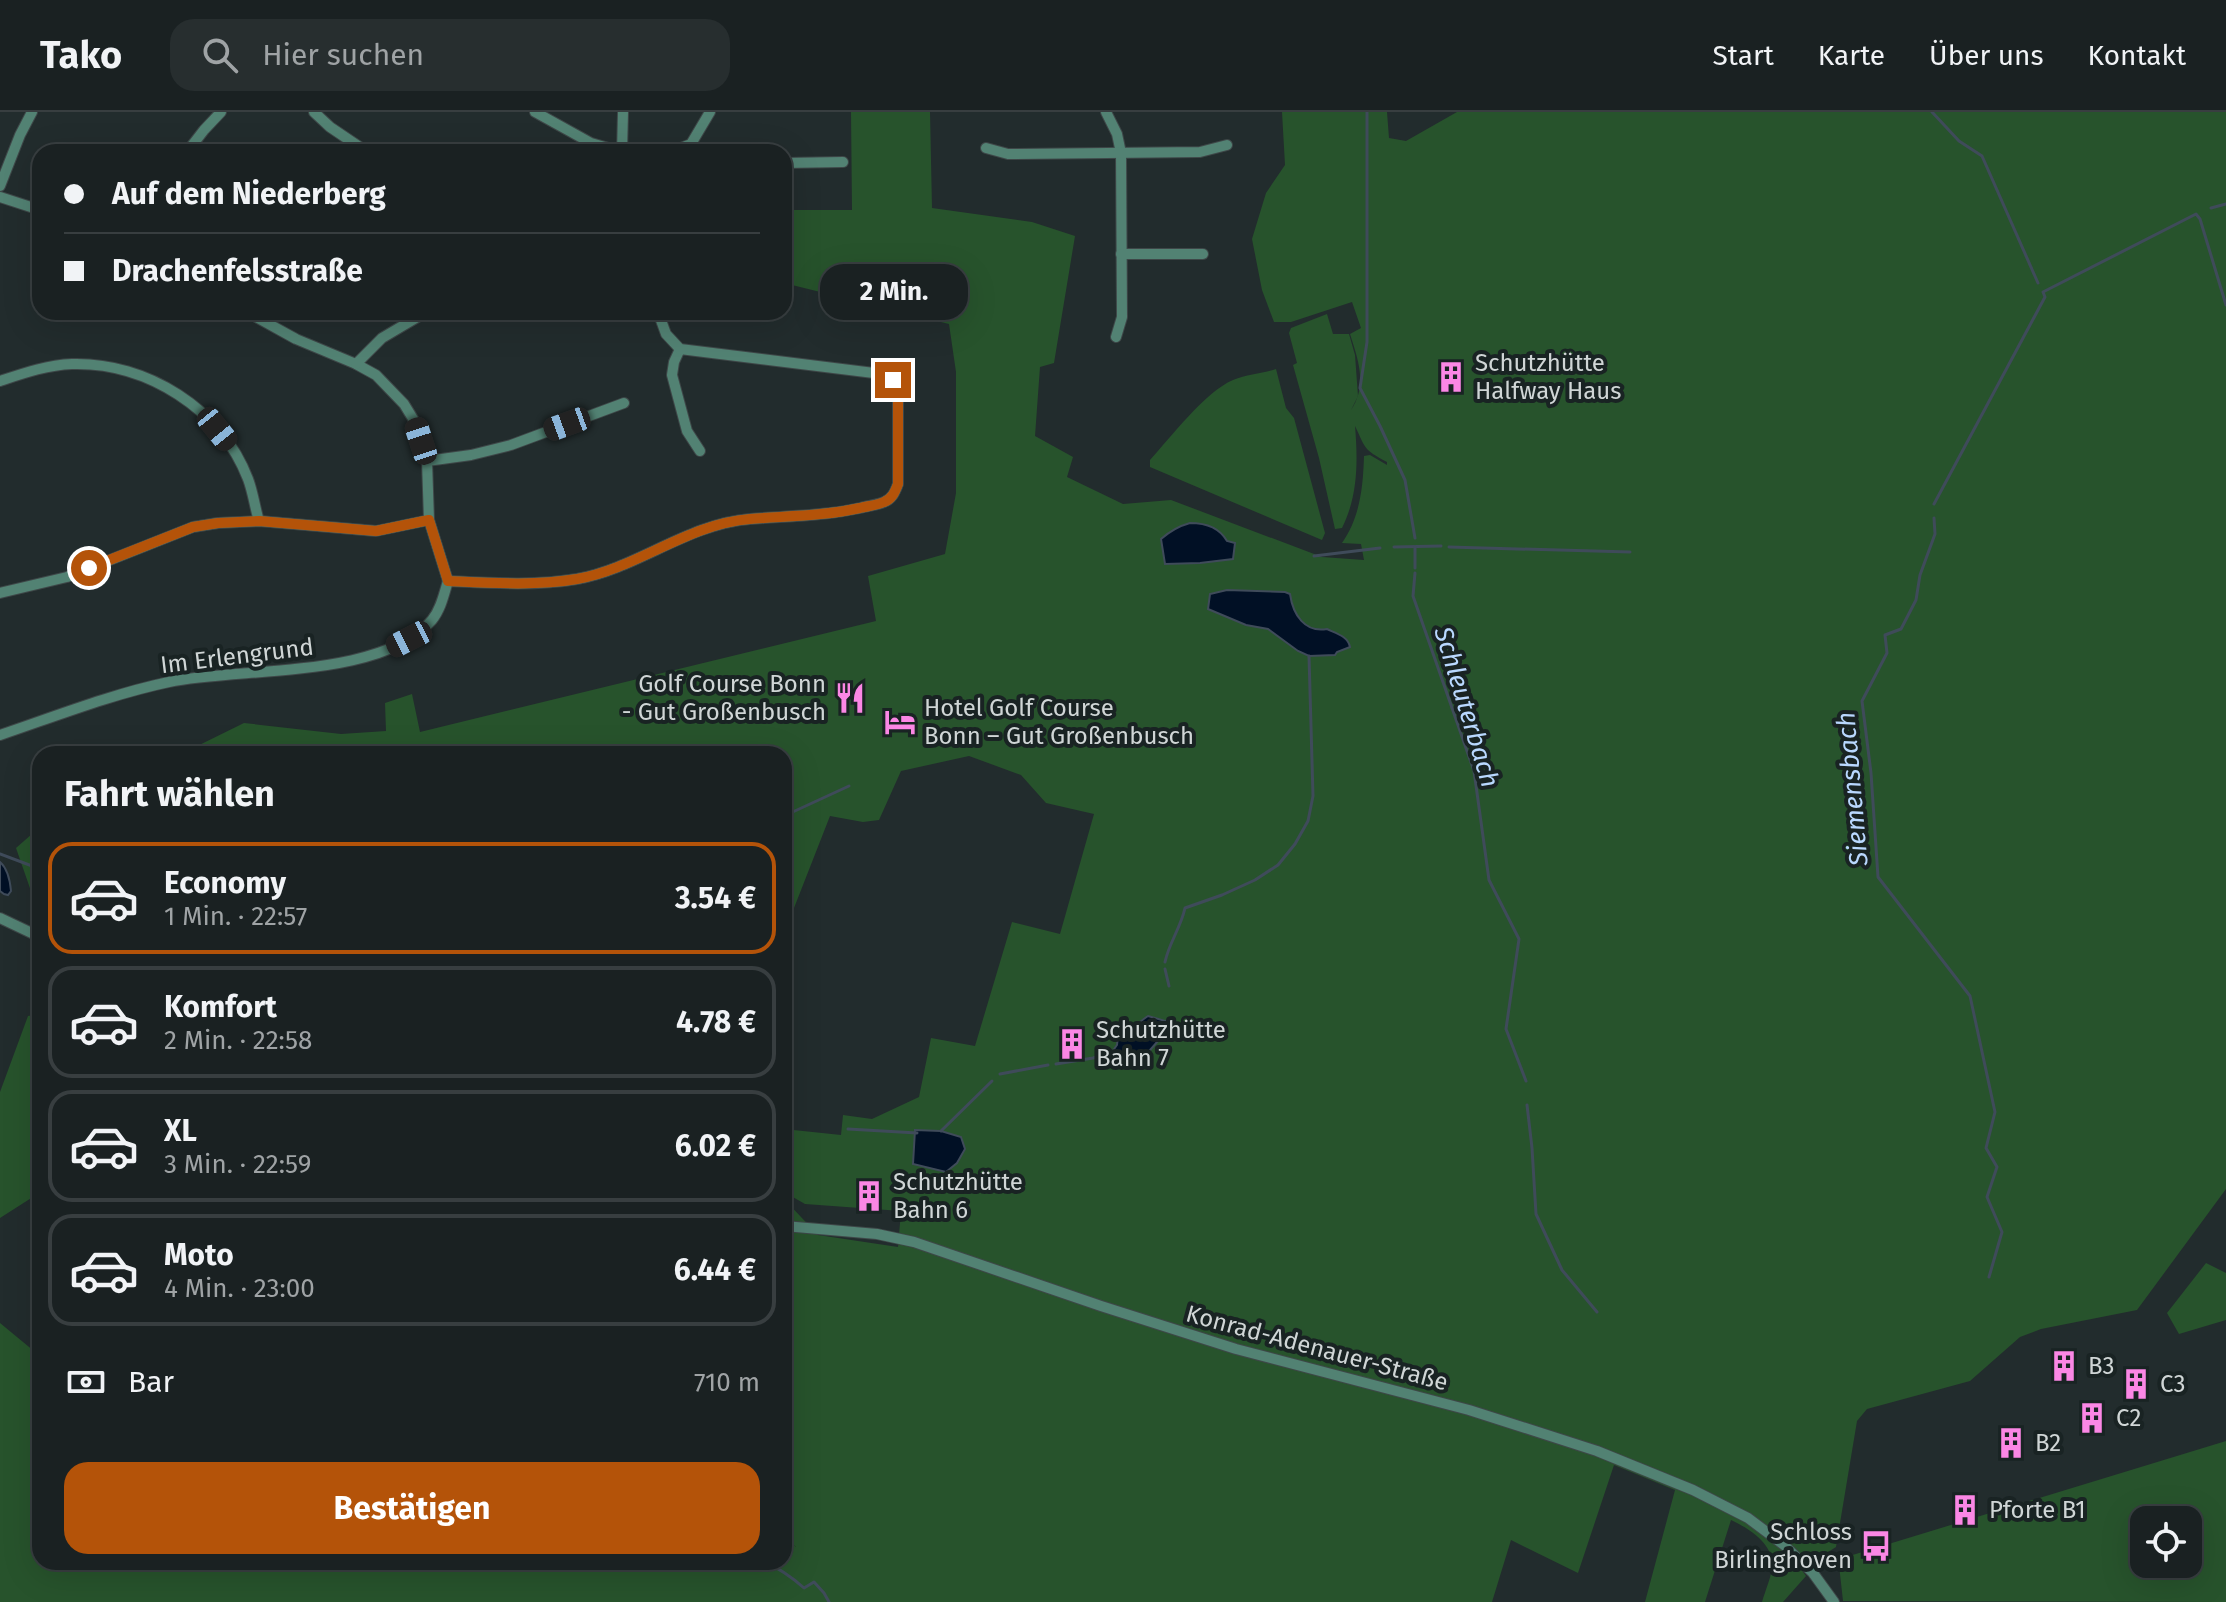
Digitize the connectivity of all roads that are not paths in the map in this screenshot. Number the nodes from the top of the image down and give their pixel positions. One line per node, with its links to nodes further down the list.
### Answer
1 (32, 112): 18 (street)
2 (221, 112): 8 (street)
3 (314, 112): 9 (street)
4 (535, 112): 10 (street)
5 (623, 112): 11 (street)
6 (710, 112): 12 (street)
7 (1106, 112): 15 (street)
8 (193, 144)
9 (353, 144)
10 (594, 144)
11 (622, 144)
12 (691, 144)
13 (1227, 145): 15 (street)
14 (986, 148): 15 (street)
15 (1121, 153): 21 (street)
16 (843, 162): 17 (street)
17 (792, 163)
18 (0, 186)
19 (0, 197): 20 (street)
20 (32, 207)
21 (1121, 254): 22 (street); 26 (street)
22 (1203, 254)
23 (268, 320): 28 (street)
24 (412, 320): 28 (street)
25 (661, 320): 27 (street)
26 (1116, 337)
27 (680, 349): 31 (street); 35 (street)
28 (356, 364): 32 (street)
29 (0, 381): 34 (street)
30 (624, 403): 32 (street)
31 (700, 451)
32 (427, 461): 33 (street)
33 (429, 520): 34 (street); 35 (street)
34 (259, 521): 36 (street)
35 (448, 581): 37 (street, Im Erlengrund)
36 (0, 593)
37 (0, 735)
38 (0, 918): 39 (street)
39 (32, 933)
40 (792, 1227): 41 (street, Konrad-Adenauer-Straße)
41 (1834, 1602)

